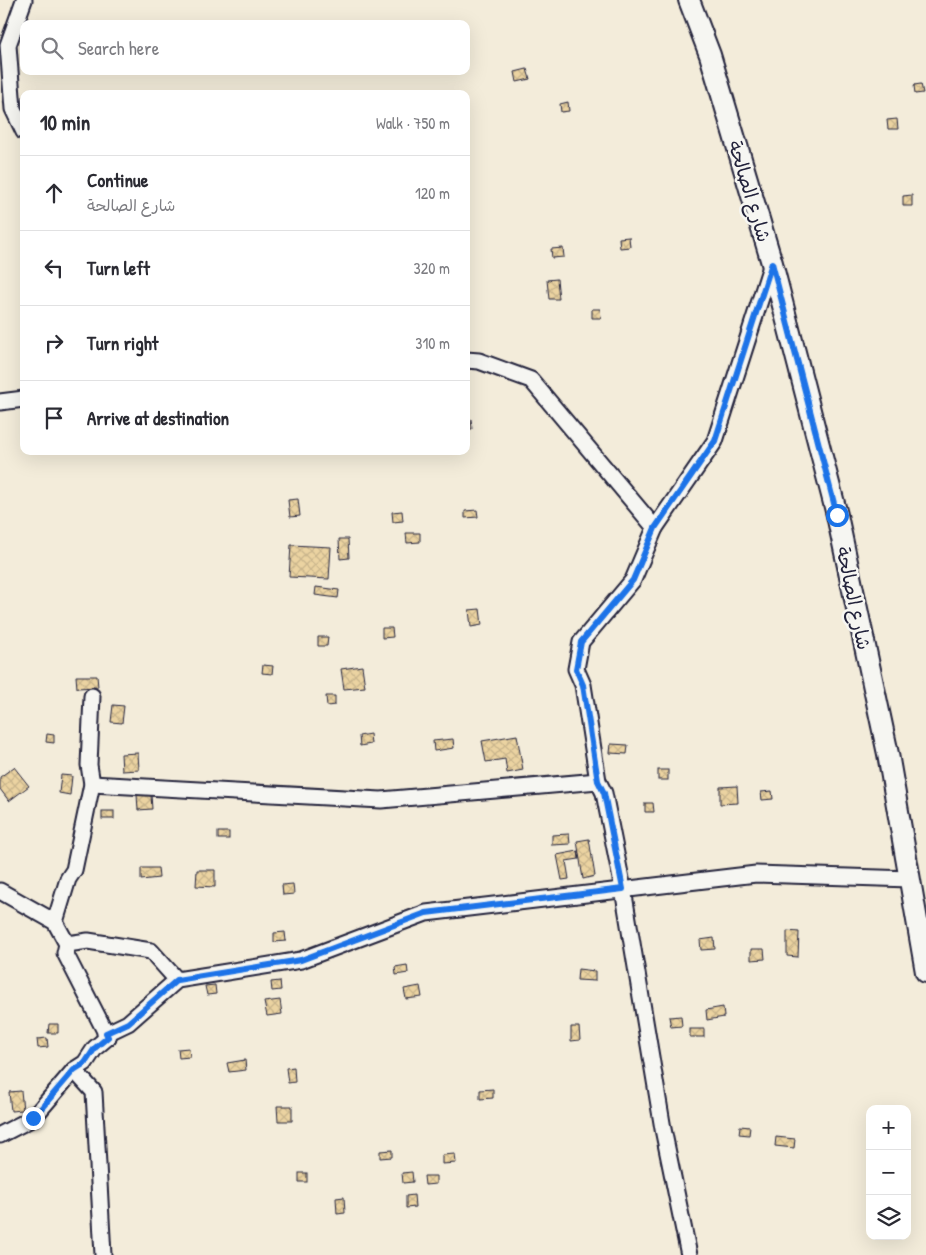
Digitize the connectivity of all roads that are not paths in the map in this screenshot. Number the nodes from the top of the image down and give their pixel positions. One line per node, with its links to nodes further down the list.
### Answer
1 (24, 0): 3 (street)
2 (689, 0): 4 (main road, شارع الصالحة)
3 (20, 124)
4 (772, 263): 8 (street); 12 (main road, شارع الصالحة)
5 (470, 360): 8 (street)
6 (20, 400): 7 (street)
7 (0, 402)
8 (655, 528): 10 (street)
9 (92, 696): 11 (street)
10 (598, 781): 11 (street); 13 (street)
11 (92, 784): 15 (street)
12 (910, 879): 13 (street); 17 (main road, شارع الصالحة)
13 (623, 889): 18 (street); 23 (street)
14 (0, 891): 15 (street)
15 (55, 922): 16 (street)
16 (67, 944): 18 (street); 19 (street)
17 (926, 972)
18 (177, 980): 19 (street)
19 (107, 1035): 20 (street)
20 (74, 1070): 21 (street); 22 (street)
21 (0, 1135)
22 (103, 1255)
23 (689, 1255)

